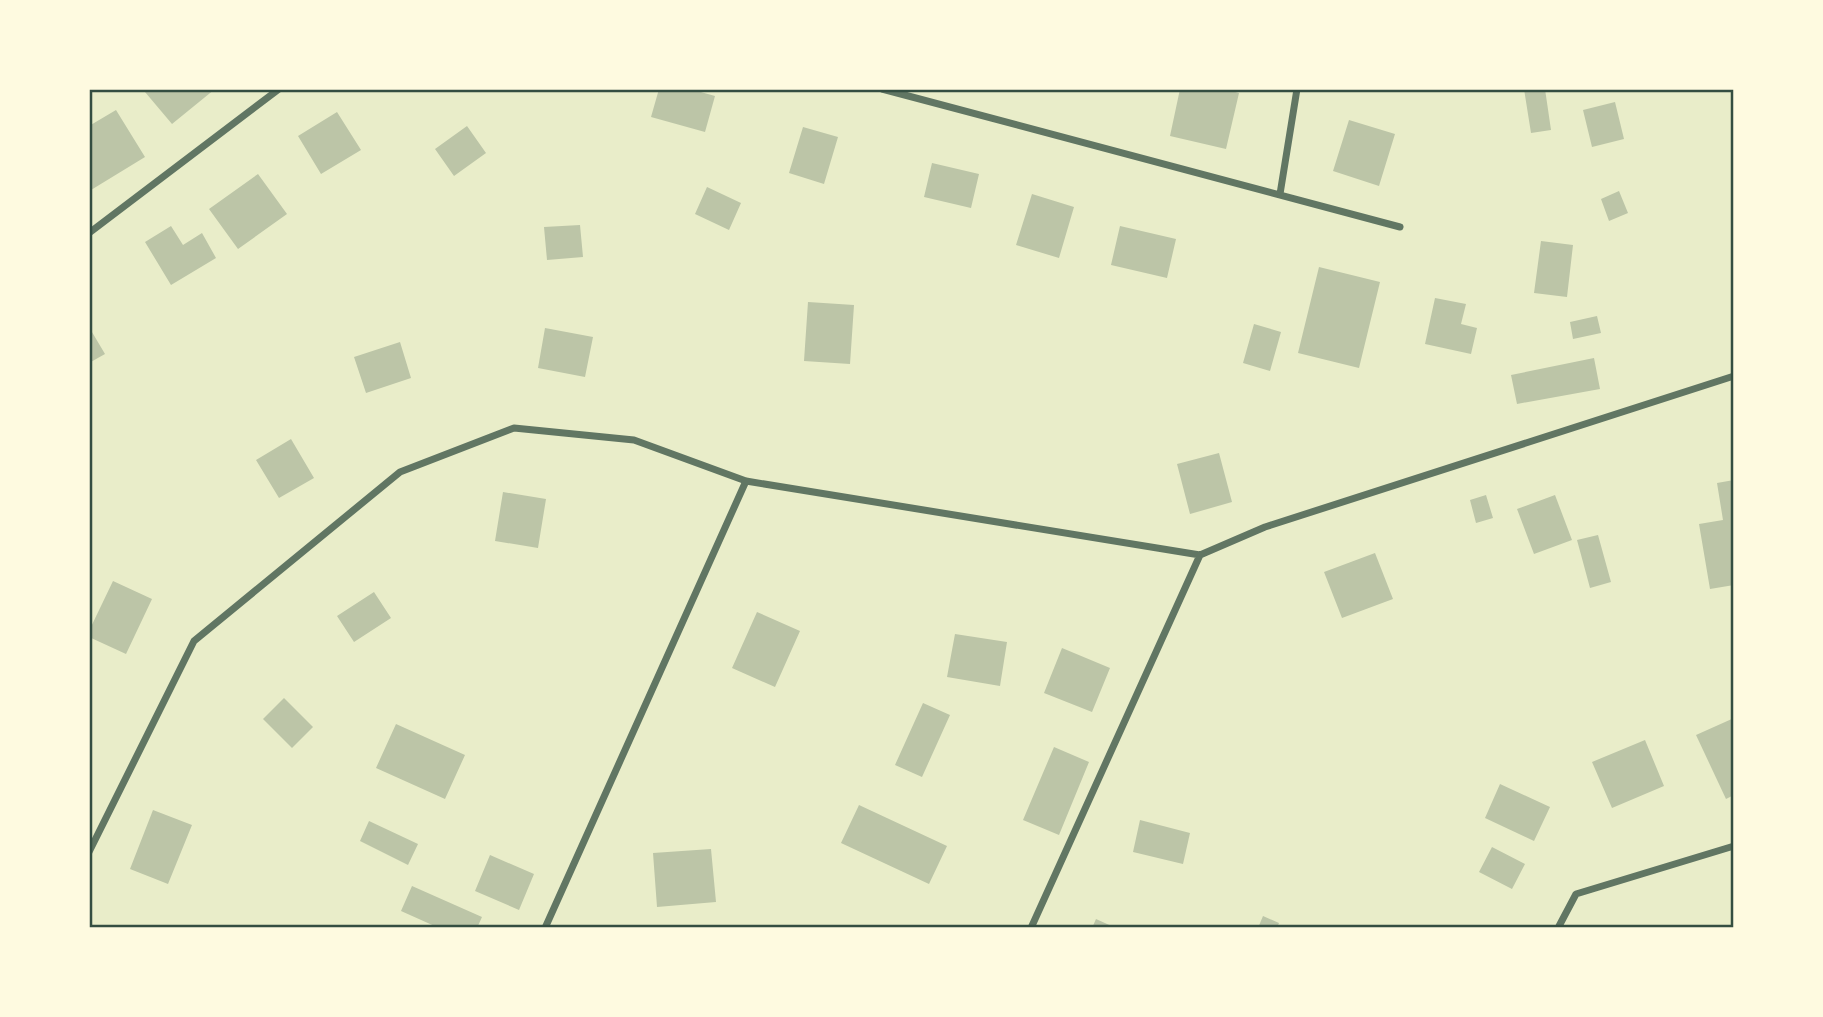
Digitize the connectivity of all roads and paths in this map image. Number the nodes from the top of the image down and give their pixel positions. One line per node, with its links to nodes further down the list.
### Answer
1 (279, 89): 6 (street)
2 (882, 89): 4 (street)
3 (1297, 89): 4 (street)
4 (1280, 194): 5 (street)
5 (1401, 227)
6 (89, 233)
7 (1734, 376): 9 (street)
8 (746, 481): 9 (street); 11 (street); 12 (street)
9 (1200, 555): 13 (street)
10 (1734, 846): 14 (street)
11 (89, 852)
12 (545, 928)
13 (1031, 928)
14 (1558, 928)

